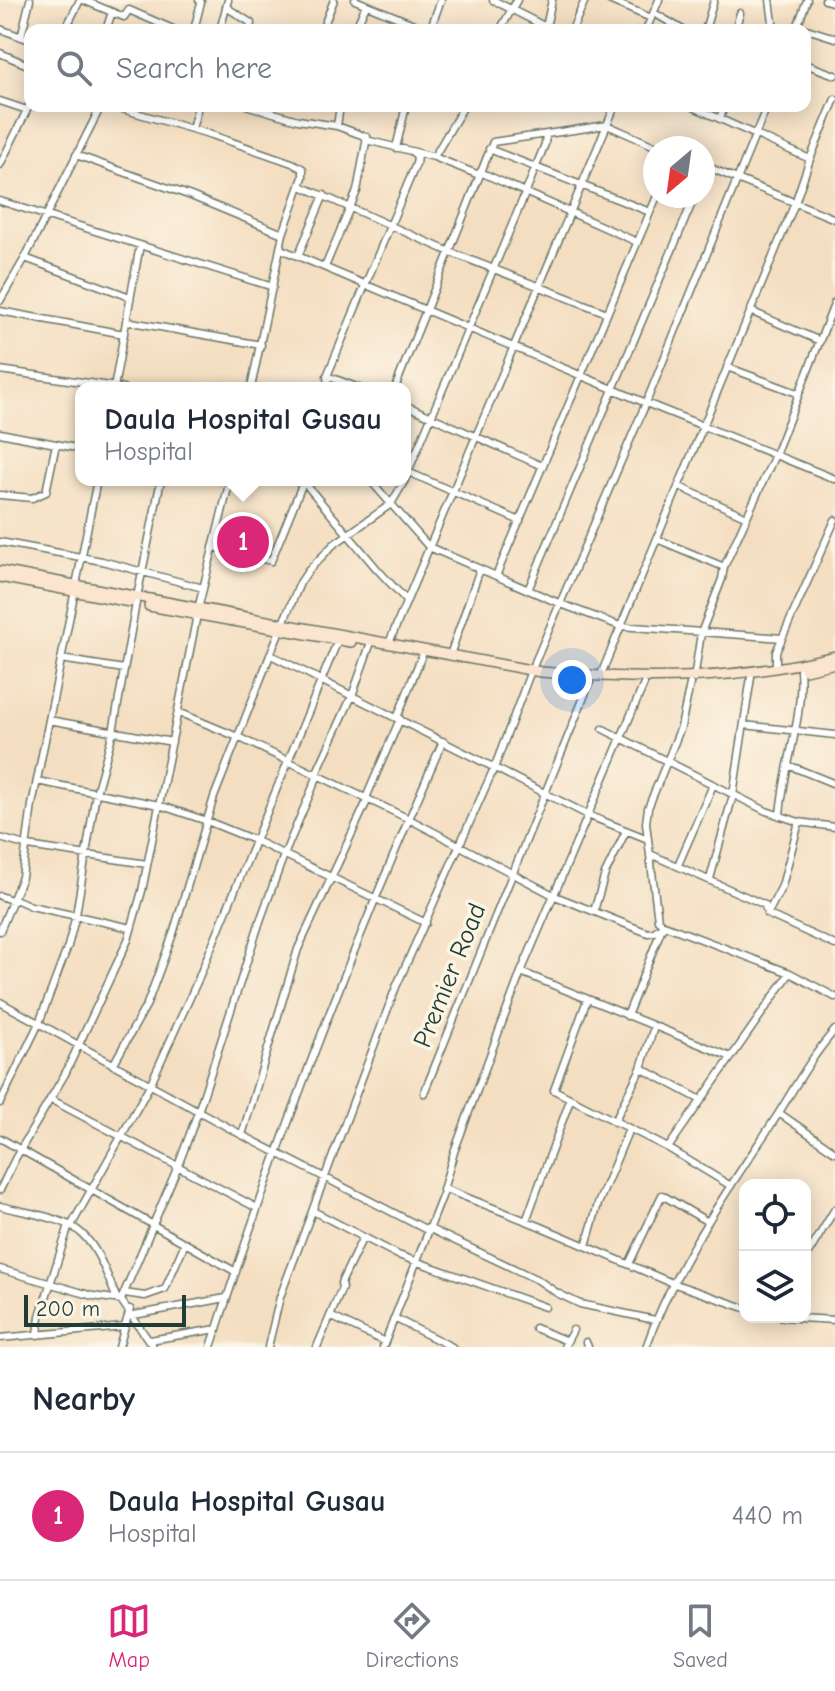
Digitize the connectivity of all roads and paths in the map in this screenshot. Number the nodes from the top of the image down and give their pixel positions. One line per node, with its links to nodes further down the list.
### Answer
1 (30, 0): 24 (street)
2 (81, 0): 21 (street); 25 (street)
3 (199, 0): 28 (street)
4 (334, 0): 31 (street)
5 (355, 0): 19 (street)
6 (441, 0): 34 (street)
7 (493, 0): 20 (street)
8 (517, 0): 20 (street)
9 (552, 0): 37 (street)
10 (585, 0): 38 (street)
11 (609, 0): 23 (street)
12 (659, 0): 23 (street)
13 (714, 0): 41 (street)
14 (770, 0): 43 (street)
15 (807, 0): 44 (street)
16 (825, 0): 18 (street)
17 (227, 3): 29 (street); 30 (street)
18 (835, 3)
19 (366, 5): 32 (street); 33 (street)
20 (512, 10): 35 (street); 36 (street)
21 (112, 12): 26 (street); 27 (street)
22 (740, 13): 42 (street)
23 (653, 16): 39 (street); 40 (street)
24 (24, 24)
25 (68, 24)
26 (108, 24)
27 (161, 24)
28 (196, 24)
29 (222, 24)
30 (251, 24)
31 (324, 24)
32 (358, 24)
33 (413, 24)
34 (428, 24)
35 (504, 24)
36 (538, 24)
37 (548, 24)
38 (575, 24)
39 (649, 24)
40 (670, 24)
41 (707, 24)
42 (737, 24)
43 (773, 24)
44 (798, 24)
45 (24, 25): 48 (street)
46 (0, 29): 48 (street)
47 (811, 32): 50 (street)
48 (21, 37): 49 (street)
49 (24, 38)
50 (835, 38)
51 (0, 53): 52 (street)
52 (24, 63)
53 (811, 66): 54 (street)
54 (835, 75)
55 (835, 99): 87 (street, Premier Road)
56 (0, 101): 57 (street)
57 (24, 106)
58 (26, 112): 81 (street)
59 (98, 112): 85 (street)
60 (133, 112): 75 (street)
61 (196, 112): 75 (street)
62 (275, 112): 71 (street)
63 (290, 112): 71 (street)
64 (339, 112): 74 (street)
65 (405, 112): 82 (street)
66 (460, 112): 86 (street)
67 (612, 112): 73 (street)
68 (704, 112): 72 (street)
69 (722, 112): 72 (street)
70 (764, 112): 77 (street)
71 (289, 117): 74 (street)
72 (720, 119): 77 (street)
73 (607, 125): 76 (street); 79 (street); 94 (street)
74 (337, 126): 78 (street)
75 (192, 129): 93 (street)
76 (546, 134): 83 (street); 89 (street)
77 (754, 135): 87 (street); 92 (street)
78 (366, 140): 82 (street); 99 (street)
79 (643, 141)
80 (0, 145): 81 (street)
81 (8, 148): 88 (street)
82 (396, 148): 84 (street)
83 (489, 149): 89 (street); 91 (street)
84 (411, 151): 86 (street); 106 (street)
85 (76, 155): 104 (street); 107 (street)
86 (434, 157): 91 (street)
87 (810, 159): 98 (street, Premier Road)
88 (0, 165)
89 (536, 167): 94 (street); 95 (street)
90 (715, 170): 92 (street)
91 (480, 174): 95 (street); 111 (street)
92 (738, 179): 98 (street); 144 (street)
93 (301, 186): 96 (street); 107 (street)
94 (581, 186): 102 (street); 103 (street)
95 (525, 194): 103 (street); 115 (street)
96 (324, 195): 99 (street); 112 (street)
97 (0, 201): 104 (street)
98 (795, 203): 105 (street); 124 (street, Premier Road)
99 (349, 206): 106 (street); 114 (street)
100 (652, 208): 102 (street)
101 (690, 208): 142 (street)
102 (650, 212): 108 (street)
103 (570, 213): 108 (street); 117 (street)
104 (45, 215): 109 (street); 113 (street)
105 (835, 219)
106 (390, 224): 111 (street); 116 (street)
107 (283, 234): 110 (street)
108 (637, 242): 125 (street)
109 (140, 245): 118 (street); 119 (street)
110 (281, 249): 112 (street); 118 (street)
111 (450, 252): 115 (street); 122 (street)
112 (298, 256): 114 (street)
113 (25, 258): 119 (street); 120 (street)
114 (325, 267): 116 (street)
115 (495, 269): 117 (street); 127 (street)
116 (365, 284): 122 (street); 135 (street)
117 (539, 285): 125 (street); 131 (street)
118 (273, 287): 130 (street)
119 (130, 297): 126 (street)
120 (0, 301)
121 (835, 302): 129 (street)
122 (428, 309): 127 (street); 141 (street)
123 (0, 311): 128 (street)
124 (750, 311): 129 (street); 132 (street, Premier Road)
125 (607, 313): 134 (street)
126 (126, 321): 128 (street); 130 (street)
127 (470, 327): 131 (street); 146 (street)
128 (124, 334): 137 (street)
129 (820, 341): 143 (street)
130 (261, 345): 138 (street)
131 (514, 345): 134 (street); 149 (street)
132 (727, 367): 143 (street); 147 (street, Premier Road)
133 (0, 370): 136 (street)
134 (581, 375): 142 (street); 154 (street)
135 (327, 376): 139 (street); 140 (street)
136 (80, 382)
137 (115, 382)
138 (252, 382)
139 (328, 382)
140 (343, 382)
141 (398, 382)
142 (613, 389): 144 (street); 185 (street)
143 (797, 393): 152 (street)
144 (646, 403): 147 (street); 188 (street)
145 (411, 408): 146 (street)
146 (433, 417): 149 (street); 153 (street)
147 (702, 425): 152 (street); 164 (street, Premier Road)
148 (0, 433): 150 (street)
149 (476, 436): 154 (street); 165 (street)
150 (56, 444): 151 (street); 166 (street)
151 (75, 448)
152 (775, 455): 156 (street); 168 (street)
153 (411, 465)
154 (542, 466): 170 (street)
155 (411, 478): 165 (street)
156 (835, 479)
157 (96, 486): 176 (street)
158 (160, 486): 180 (street)
159 (228, 486): 174 (street)
160 (302, 486): 174 (street)
161 (308, 486): 171 (street)
162 (375, 486): 167 (street)
163 (401, 486): 167 (street)
164 (680, 487): 168 (street); 172 (street, Premier Road)
165 (453, 492): 170 (street); 175 (street)
166 (0, 495)
167 (391, 504): 171 (street); 175 (street)
168 (747, 517): 177 (street)
169 (835, 520): 193 (street)
170 (520, 521): 181 (street)
171 (349, 534): 187 (street); 191 (street)
172 (657, 539): 177 (street); 190 (street, Premier Road)
173 (0, 542): 176 (street)
174 (213, 547): 184 (street)
175 (429, 547): 178 (street); 187 (street)
176 (82, 557): 180 (street); 183 (street)
177 (724, 567): 192 (street)
178 (480, 569): 181 (street); 199 (street)
179 (0, 571): 183 (street)
180 (142, 572): 184 (street); 186 (street)
181 (496, 576): 185 (street)
182 (0, 577): 183 (street)
183 (77, 588): 186 (street); 201 (street)
184 (203, 588): 189 (street)
185 (528, 590): 188 (street)
186 (136, 600): 189 (street); 204 (street)
187 (406, 600): 195 (street)
188 (561, 604): 190 (street); 206 (street)
189 (197, 612): 191 (street); 213 (street)
190 (620, 626): 192 (street); 208 (street, Premier Road)
191 (282, 627): 194 (street); 195 (street); 197 (street)
192 (701, 633): 193 (street); 210 (street)
193 (782, 638): 203 (street)
194 (338, 640): 196 (street); 209 (street)
195 (389, 643): 199 (street)
196 (370, 645): 198 (street); 212 (street)
197 (271, 655): 209 (street); 221 (street)
198 (422, 655): 206 (street); 214 (street)
199 (450, 655): 206 (street)
200 (835, 656): 203 (street)
201 (61, 659): 204 (street); 215 (street)
202 (835, 663): 205 (street)
203 (776, 668): 210 (street)
204 (124, 669): 218 (street)
205 (800, 670): 207 (street); 219 (street)
206 (530, 673): 208 (street); 228 (street)
207 (751, 677): 210 (street); 216 (street)
208 (595, 680): 210 (street); 211 (street); 233 (street, Premier Road)
209 (322, 681): 212 (street); 225 (street)
210 (692, 681): 211 (street); 226 (street)
211 (644, 684): 222 (street)
212 (352, 696): 214 (street); 229 (street)
213 (178, 712): 221 (street); 224 (street)
214 (399, 719): 223 (street); 236 (street)
215 (49, 720): 218 (street); 230 (street)
216 (744, 725): 219 (street); 235 (street)
217 (603, 729): 222 (street)
218 (113, 732): 224 (street); 234 (street)
219 (794, 732): 220 (street); 227 (street)
220 (835, 735)
221 (240, 738): 225 (street); 241 (street)
222 (623, 739): 226 (street); 238 (street)
223 (443, 741): 228 (street); 240 (street)
224 (172, 742): 237 (street)
225 (286, 760): 229 (street); 247 (street)
226 (667, 762): 232 (street); 246 (street)
227 (788, 765): 231 (street); 239 (street)
228 (495, 766): 233 (street); 249 (street)
229 (317, 775): 236 (street); 252 (street)
230 (37, 781): 234 (street); 248 (street)
231 (835, 784)
232 (713, 785): 235 (street); 254 (street)
233 (545, 792): 238 (street); 255 (street, Premier Road)
234 (96, 793): 237 (street); 250 (street)
235 (733, 795): 239 (street); 257 (street)
236 (367, 798): 240 (street); 256 (street)
237 (159, 805): 241 (street); 253 (street)
238 (590, 816): 244 (street); 259 (street)
239 (780, 816): 242 (street)
240 (409, 819): 249 (street); 260 (street)
241 (207, 821): 247 (street); 281 (street)
242 (799, 822): 243 (street); 263 (street)
243 (835, 827)
244 (626, 831): 246 (street); 262 (street)
245 (0, 838): 248 (street)
246 (648, 839): 251 (street)
247 (254, 840): 252 (street); 283 (street)
248 (28, 846): 250 (street); 261 (street)
249 (461, 846): 255 (street); 265 (street)
250 (86, 854): 253 (street); 264 (street)
251 (650, 854): 254 (street); 266 (street)
252 (284, 855): 256 (street); 289 (street)
253 (147, 864): 267 (street)
254 (678, 865): 257 (street)
255 (512, 873): 259 (street); 284 (street, Premier Road)
256 (330, 879): 260 (street); 293 (street)
257 (710, 879): 263 (street)
258 (0, 896): 261 (street)
259 (555, 896): 262 (street); 270 (street)
260 (376, 899): 265 (street); 299 (street)
261 (14, 900): 264 (street); 268 (street)
262 (594, 911): 266 (street)
263 (767, 914): 269 (street)
264 (76, 915): 267 (street); 276 (street)
265 (426, 923): 301 (street)
266 (664, 925): 271 (street); 275 (street)
267 (131, 928): 279 (street)
268 (0, 931)
269 (835, 945)
270 (521, 972): 273 (street); 305 (street)
271 (790, 973): 272 (street); 280 (street)
272 (835, 997)
273 (587, 1000): 275 (street); 286 (street)
274 (0, 1002): 276 (street)
275 (627, 1016): 277 (street)
276 (39, 1023): 279 (street); 288 (street)
277 (654, 1027): 280 (street); 282 (street)
278 (835, 1030): 290 (street)
279 (79, 1046): 281 (street); 285 (street)
280 (731, 1057): 287 (street)
281 (113, 1065): 283 (street)
282 (641, 1068): 287 (street); 291 (street)
283 (150, 1085): 289 (street); 294 (street)
284 (424, 1093)
285 (50, 1099): 294 (street); 297 (street)
286 (570, 1100): 291 (street); 310 (street)
287 (701, 1100): 296 (street)
288 (0, 1103)
289 (198, 1112): 293 (street); 300 (street)
290 (779, 1113): 298 (street); 302 (street)
291 (614, 1122): 292 (street)
292 (629, 1129): 296 (street); 317 (street)
293 (242, 1135): 299 (street)
294 (121, 1136): 300 (street); 304 (street)
295 (0, 1138): 297 (street)
296 (668, 1148): 302 (street)
297 (21, 1149): 303 (street); 304 (street)
298 (835, 1152)
299 (277, 1153): 301 (street); 307 (street)
300 (178, 1166): 307 (street); 313 (street)
301 (324, 1178): 309 (street); 314 (street)
302 (731, 1186): 311 (street)
303 (0, 1190)
304 (91, 1190): 312 (street); 313 (street)
305 (443, 1190): 310 (street); 314 (street)
306 (0, 1206): 312 (street)
307 (257, 1208): 322 (street)
308 (835, 1209): 318 (street)
309 (313, 1211): 315 (street); 347 (street)
310 (526, 1221): 317 (street)
311 (708, 1222): 320 (street); 324 (street)
312 (70, 1225): 323 (street); 325 (street)
313 (153, 1225): 316 (street); 325 (street)
314 (427, 1229): 319 (street); 334 (street)
315 (363, 1237): 319 (street); 330 (street)
316 (185, 1243): 322 (street); 325 (street)
317 (586, 1246): 320 (street)
318 (810, 1251)
319 (415, 1260): 328 (street); 331 (street)
320 (629, 1264): 324 (street)
321 (0, 1269): 323 (street)
322 (236, 1272): 326 (street)
323 (50, 1283): 325 (street); 339 (street)
324 (672, 1283): 327 (street); 334 (street)
325 (121, 1297): 329 (street)
326 (226, 1298): 329 (street); 337 (street)
327 (739, 1306)
328 (545, 1307)
329 (132, 1312): 335 (street); 341 (street)
330 (330, 1316): 343 (street); 344 (street)
331 (394, 1318): 343 (street); 348 (street)
332 (811, 1319): 333 (street)
333 (835, 1320)
334 (654, 1323): 349 (street)
335 (125, 1327): 339 (street); 345 (street)
336 (535, 1328): 342 (street)
337 (217, 1329): 341 (street); 346 (street)
338 (573, 1330): 342 (street)
339 (38, 1335): 340 (street)
340 (0, 1338)
341 (152, 1344)
342 (565, 1344)
343 (384, 1345)
344 (320, 1346)
345 (119, 1347)
346 (211, 1347)
347 (268, 1347)
348 (452, 1347)
349 (646, 1347)

